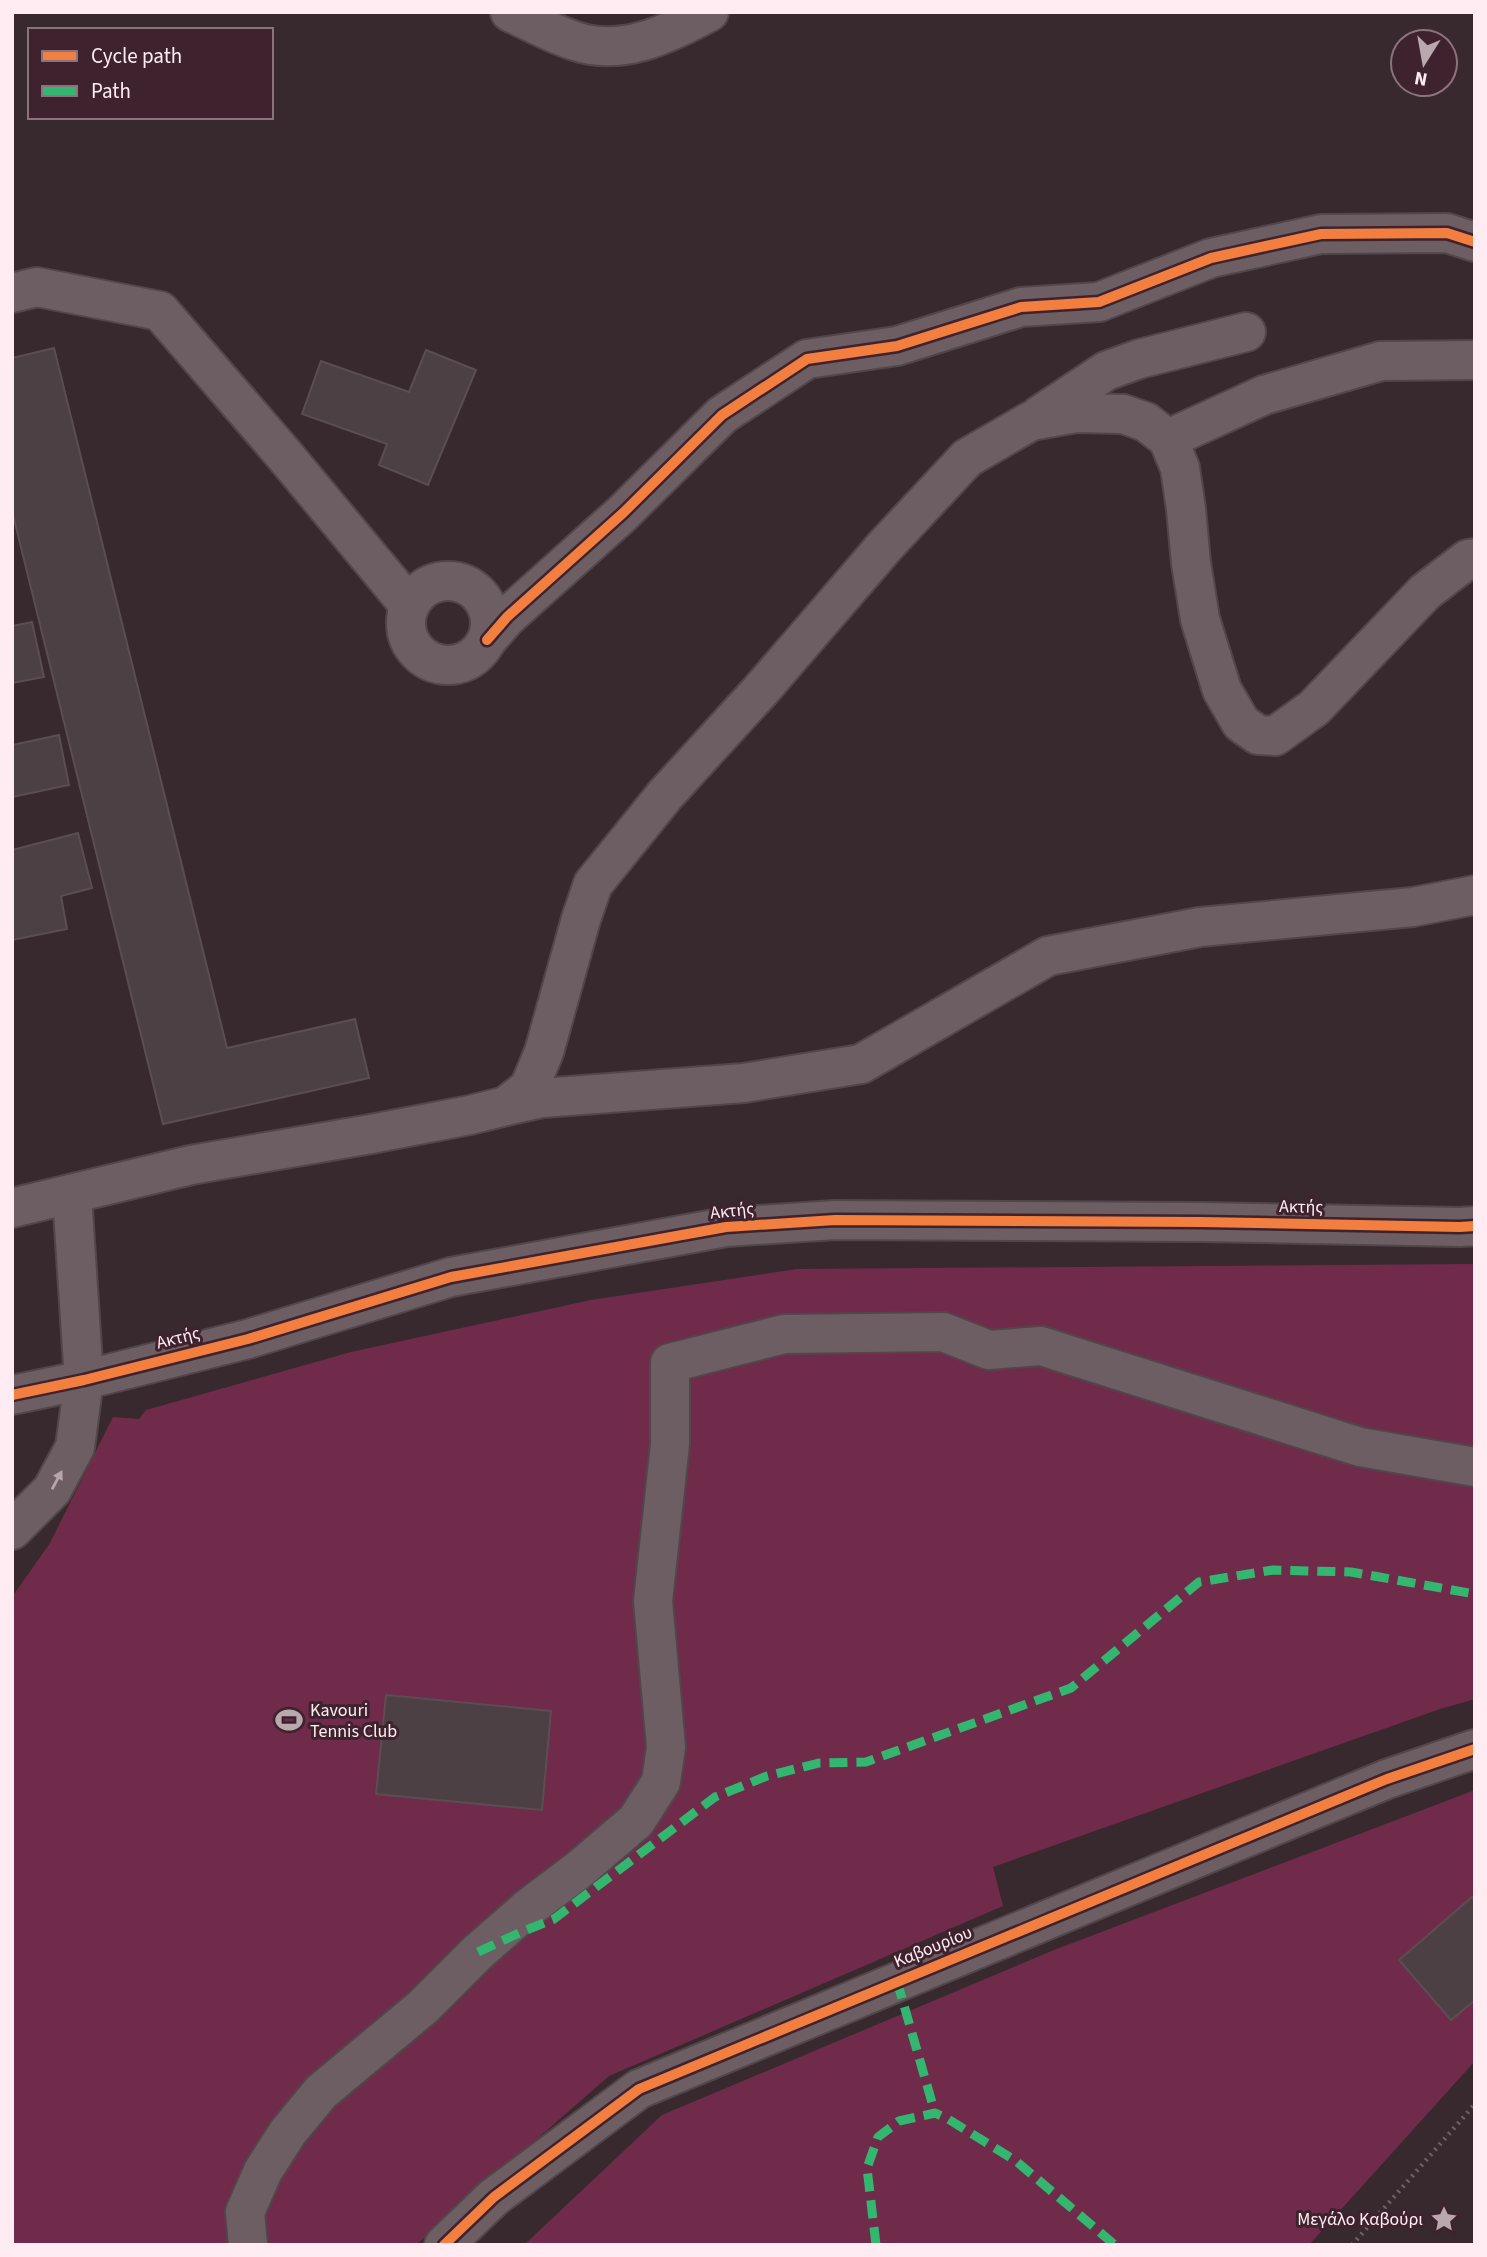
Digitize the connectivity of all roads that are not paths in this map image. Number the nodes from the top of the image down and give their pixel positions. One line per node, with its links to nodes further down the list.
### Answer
1 (709, 12): 2 (street)
2 (520, 13)
3 (1475, 242): 11 (street)
4 (12, 293): 10 (street)
5 (1246, 332): 7 (street)
6 (1475, 360): 8 (street)
7 (1031, 421): 8 (street); 13 (street)
8 (1168, 439): 9 (street)
9 (1475, 558)
10 (409, 605): 11 (street); 11 (street)
11 (487, 640)
12 (1475, 895): 13 (street)
13 (506, 1106): 14 (street)
14 (72, 1195): 15 (street); 17 (street)
15 (12, 1208)
16 (1475, 1226): 17 (street, Ακτής)
17 (84, 1380): 18 (street, Ακτής); 20 (street, one-way to 17)
18 (12, 1395)
19 (1475, 1467): 22 (street)
20 (12, 1530)
21 (1475, 1749): 23 (street, Καβουρίου)
22 (248, 2245)
23 (444, 2245)

